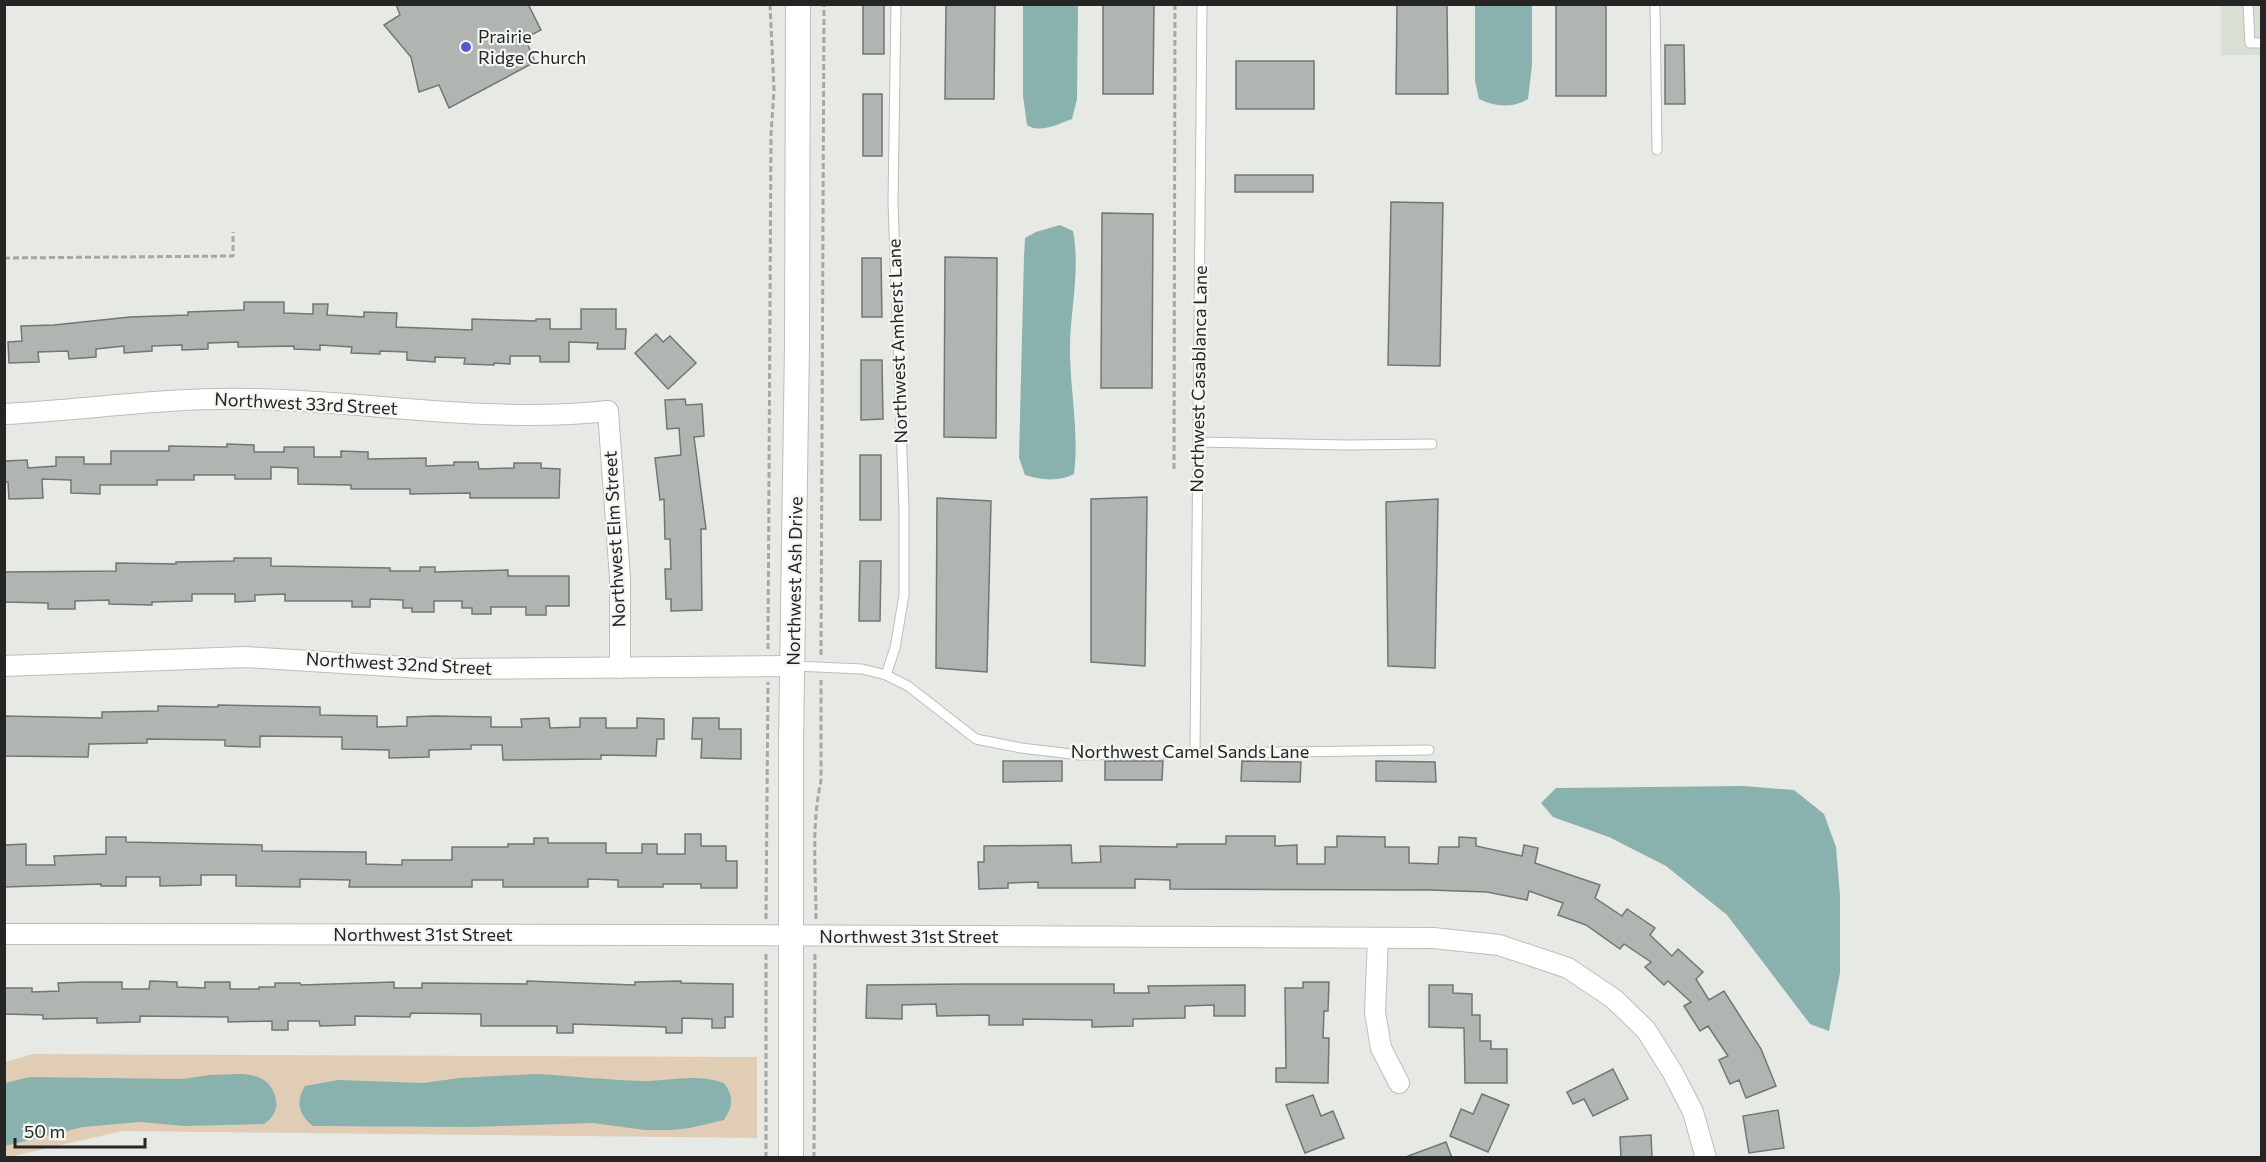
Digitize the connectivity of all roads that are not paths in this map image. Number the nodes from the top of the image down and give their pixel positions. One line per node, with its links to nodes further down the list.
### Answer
1 (798, 4): 13 (street, Northwest Ash Drive)
2 (896, 4): 15 (lane, Northwest Amherst Lane)
3 (1202, 4): 10 (lane, Northwest Casablanca Lane)
4 (1655, 4): 7 (lane)
5 (2248, 4): 6 (lane)
6 (2262, 43)
7 (1657, 150)
8 (608, 411): 9 (street, Northwest 33rd Street); 14 (street, Northwest Elm Street)
9 (4, 414)
10 (1199, 442): 11 (lane); 17 (lane, Northwest Casablanca Lane)
11 (1432, 444)
12 (4, 666): 14 (street, Northwest 32nd Street)
13 (794, 666): 14 (street, Northwest 32nd Street); 15 (lane, Northwest Camel Sands Lane); 19 (street, Northwest Ash Drive)
14 (620, 668)
15 (886, 675): 17 (lane, Northwest Camel Sands Lane)
16 (1429, 750): 17 (lane, Northwest Camel Sands Lane)
17 (1195, 753)
18 (4, 934): 19 (street, Northwest 31st Street)
19 (791, 936): 20 (street, Northwest 31st Street); 22 (street, Northwest Ash Drive)
20 (1378, 938): 21 (street); 23 (street, Northwest 31st Street)
21 (1399, 1083)
22 (791, 1158)
23 (1706, 1158)

